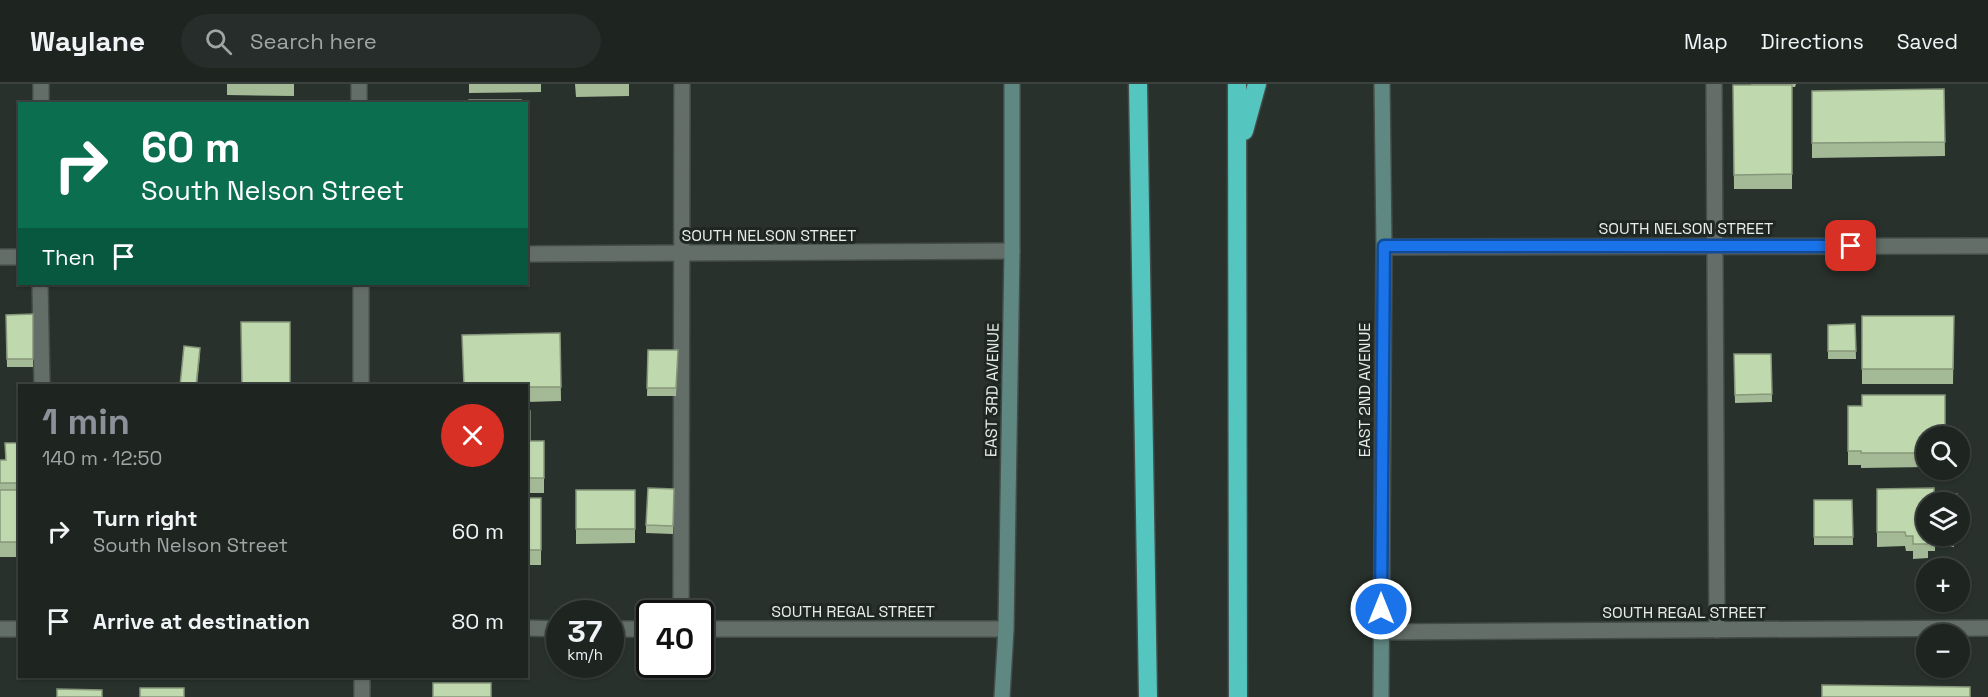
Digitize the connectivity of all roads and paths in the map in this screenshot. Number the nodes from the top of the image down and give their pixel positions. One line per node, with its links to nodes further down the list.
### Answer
1 (41, 84): 11 (street)
2 (359, 84): 12 (street)
3 (682, 84): 19 (street)
4 (1012, 84): 18 (street, EAST 3RD AVENUE)
5 (1129, 84): 14 (highway)
6 (1138, 84): 14 (highway)
7 (1238, 84): 13 (highway)
8 (1257, 84): 13 (highway)
9 (1382, 84): 15 (street, EAST 2ND AVENUE)
10 (1714, 84): 16 (street)
11 (41, 102)
12 (359, 102)
13 (1238, 153): 41 (highway)
14 (1138, 171): 40 (highway)
15 (1384, 246): 16 (street, SOUTH NELSON STREET); 36 (street, EAST 2ND AVENUE)
16 (1715, 246): 17 (street, SOUTH NELSON STREET); 35 (street)
17 (1988, 246)
18 (1012, 251): 19 (street, SOUTH NELSON STREET); 34 (street, EAST 3RD AVENUE)
19 (681, 253): 20 (street, SOUTH NELSON STREET); 27 (street)
20 (528, 254)
21 (0, 257): 22 (street)
22 (18, 257)
23 (40, 285): 25 (street)
24 (361, 285): 26 (street)
25 (42, 384)
26 (361, 384)
27 (681, 600)
28 (528, 628): 29 (street)
29 (546, 628)
30 (1988, 628): 35 (street, SOUTH REGAL STREET)
31 (0, 629): 32 (street)
32 (18, 629)
33 (714, 629): 34 (street, SOUTH REGAL STREET)
34 (1006, 629): 39 (street, EAST 3RD AVENUE)
35 (1717, 630): 36 (street, SOUTH REGAL STREET)
36 (1380, 632): 42 (street, EAST 2ND AVENUE)
37 (362, 678): 38 (street)
38 (362, 697)
39 (1002, 697)
40 (1148, 697)
41 (1238, 697)
42 (1381, 697)

